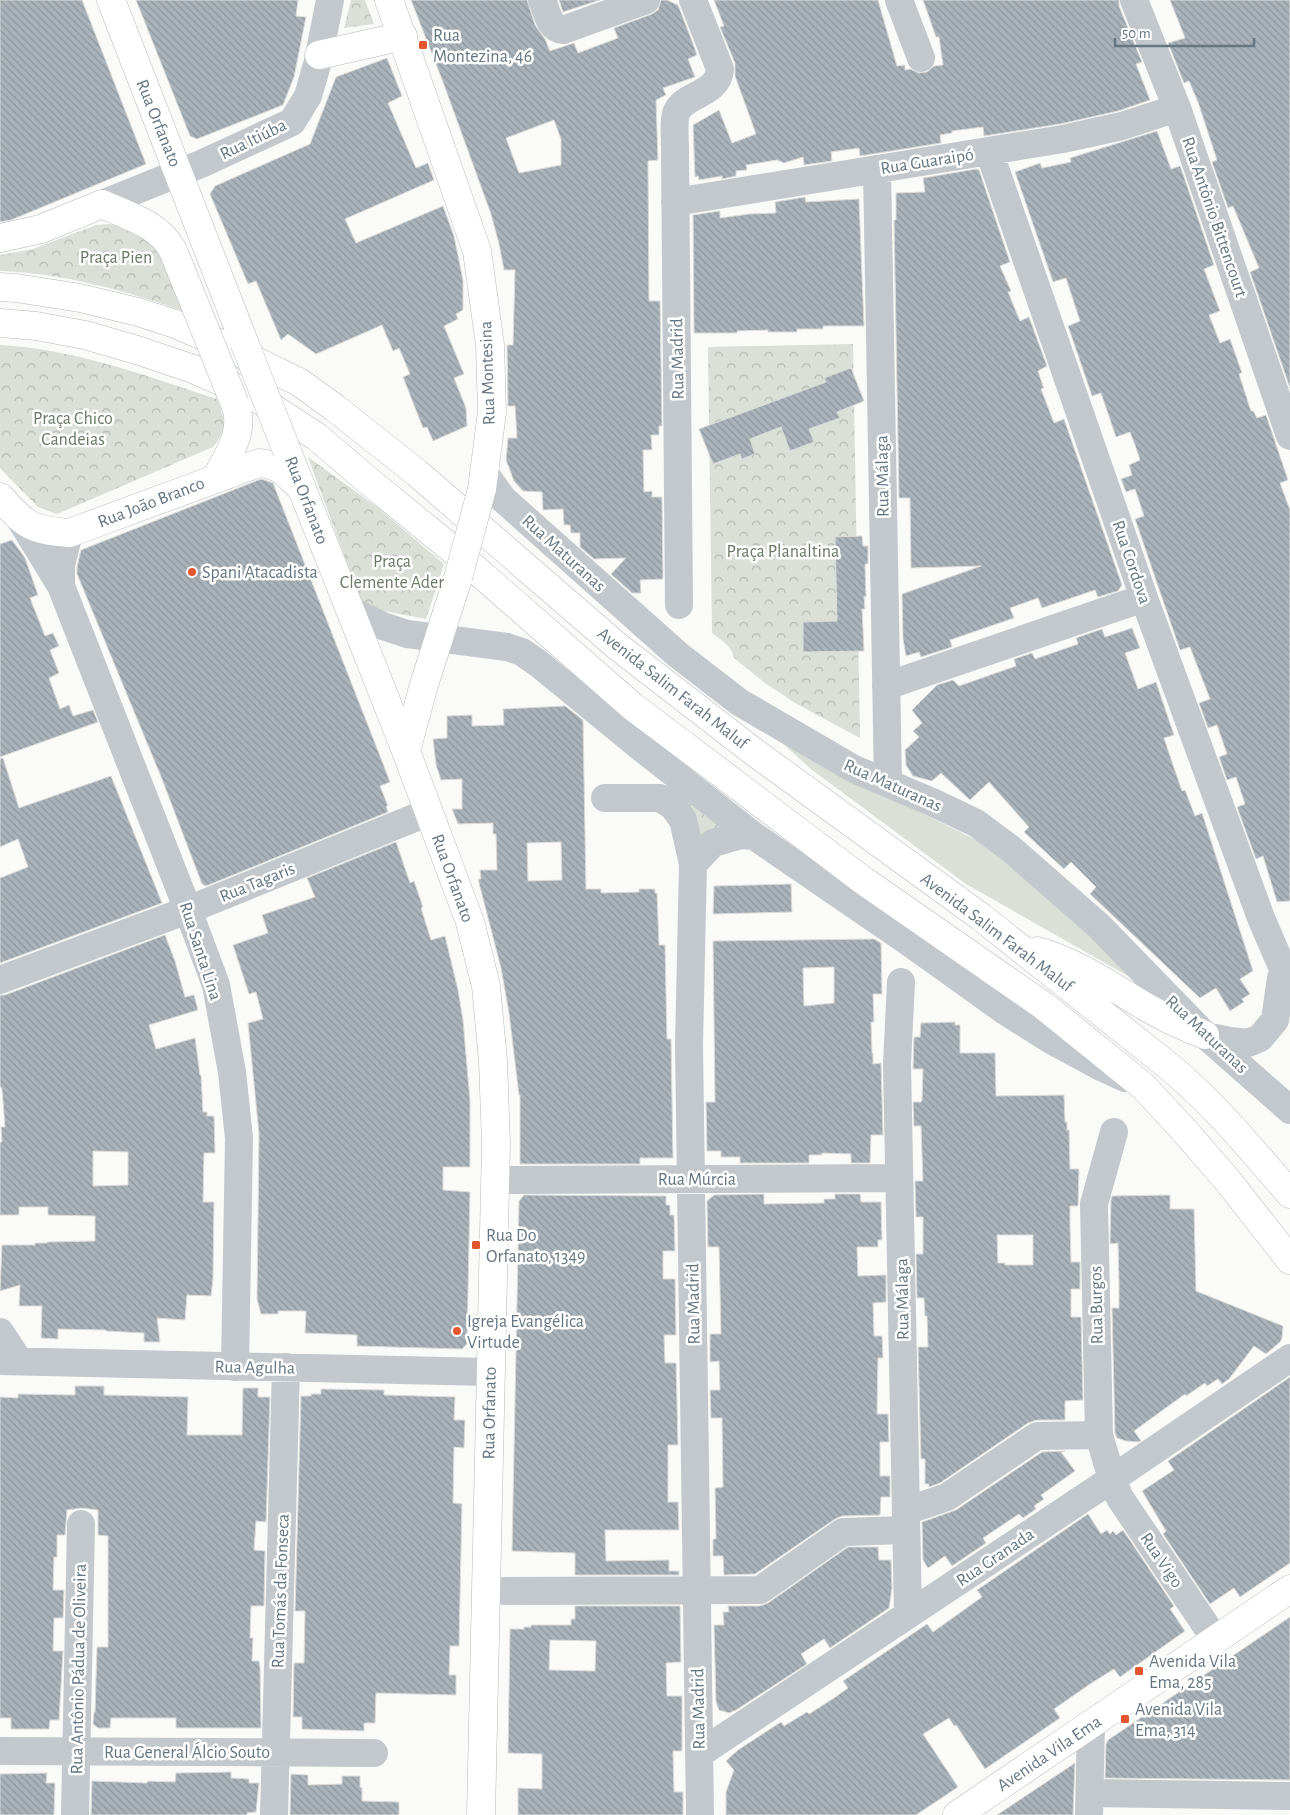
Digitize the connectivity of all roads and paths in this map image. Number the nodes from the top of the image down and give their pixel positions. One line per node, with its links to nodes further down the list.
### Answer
1 (111, 0): 15 (main road, Rua Orfanato)
2 (330, 0): 10 (street, Rua Itiúba)
3 (389, 0): 9 (main road, Rua Montesina)
4 (542, 0): 5 (street)
5 (646, 0)
6 (693, 0): 16 (street, Rua Madrid)
7 (899, 0): 11 (street)
8 (1134, 0): 12 (street, Rua Antônio Bittencourt)
9 (403, 36): 10 (main road); 24 (main road, Rua Montesina)
10 (319, 55): 15 (street, Rua Itiúba)
11 (921, 58)
12 (1176, 108): 13 (street, Rua Guaraipó); 21 (street, Rua Antônio Bittencourt)
13 (989, 151): 14 (street, Rua Guaraipó); 30 (street, Rua Cordova)
14 (876, 169): 16 (street, Rua Guaraipó); 34 (street, Rua Málaga)
15 (179, 173): 17 (street); 25 (main road, Rua Orfanato, bridge)
16 (675, 202): 31 (street, Rua Madrid)
17 (102, 204): 18 (main road); 23 (main road, bridge)
18 (0, 238)
19 (0, 287): 42 (main road, Avenida Salim Farah Maluf)
20 (0, 323): 48 (main road, Avenida Salim Farah Maluf)
21 (1284, 397): 22 (street, Rua Antônio Bittencourt)
22 (1290, 436)
23 (216, 478): 25 (main road, Rua João Branco); 28 (main road, Rua João Branco)
24 (483, 481): 33 (main road, Rua Montesina, bridge); 36 (street, Rua Maturanas)
25 (303, 490): 32 (main road, Rua Orfanato)
26 (0, 497): 27 (main road, Rua João Branco)
27 (20, 519): 28 (main road, Rua João Branco); 29 (street, Rua Santa Lina)
28 (69, 533): 29 (street, Rua Santa Lina)
29 (61, 586): 41 (street, Rua Santa Lina)
30 (1144, 598): 34 (street); 43 (street, Rua Cordova)
31 (679, 604)
32 (350, 610): 33 (street); 35 (main road, Rua Orfanato)
33 (440, 638): 35 (main road, Rua Montesina); 39 (street)
34 (886, 686): 36 (street, Rua Málaga)
35 (406, 751): 38 (main road, Rua Orfanato)
36 (888, 783): 47 (street, Rua Maturanas)
37 (605, 798): 40 (street)
38 (429, 812): 41 (street, Rua Tagaris); 53 (main road, Rua Orfanato)
39 (754, 836): 40 (street); 48 (street, Avenida Salim Farah Maluf)
40 (693, 864): 52 (street, Rua Madrid)
41 (188, 910): 44 (street, Rua Tagaris); 59 (street, Rua Santa Lina)
42 (1015, 944): 47 (main road); 54 (main road, Avenida Salim Farah Maluf)
43 (1283, 969): 46 (street, Rua Cordova); 47 (street)
44 (0, 980)
45 (901, 982): 51 (street, Rua Málaga)
46 (1290, 1002)
47 (1205, 1035): 49 (street, Rua Maturanas)
48 (1143, 1086): 55 (main road, Avenida Salim Farah Maluf)
49 (1290, 1110)
50 (1114, 1132): 62 (street, Rua Burgos)
51 (899, 1178): 52 (street, Rua Múrcia); 64 (street, Rua Málaga)
52 (691, 1179): 53 (street, Rua Múrcia); 67 (street, Rua Madrid)
53 (495, 1180): 61 (main road, Rua Orfanato)
54 (1290, 1194)
55 (1290, 1260)
56 (0, 1332): 58 (street)
57 (1290, 1358): 63 (street, Rua Granada)
58 (9, 1361): 59 (street, Rua Agulha)
59 (235, 1367): 60 (street, Rua Agulha)
60 (286, 1367): 61 (street, Rua Agulha); 74 (street, Rua Tomás da Fonseca)
61 (490, 1372): 81 (main road, Rua Orfanato)
62 (1098, 1435): 63 (street, Rua Burgos); 64 (street)
63 (1112, 1479): 69 (street, Rua Granada); 70 (street, Rua Vigo)
64 (906, 1521): 67 (street); 69 (street, Rua Málaga)
65 (81, 1524): 73 (street, Rua Antônio Pádua de Oliveira)
66 (1290, 1589): 70 (main road, Avenida Vila Ema)
67 (696, 1590): 68 (street); 76 (street, Rua Madrid)
68 (504, 1591)
69 (908, 1616): 76 (street, Rua Granada)
70 (1215, 1640): 71 (main road, Avenida Vila Ema)
71 (1091, 1724): 78 (street); 83 (main road, Avenida Vila Ema)
72 (0, 1751): 73 (street, Rua General Álcio Souto)
73 (77, 1751): 74 (street, Rua General Álcio Souto); 79 (street, Rua Antônio Pádua de Oliveira)
74 (275, 1753): 75 (street, Rua General Álcio Souto); 80 (street, Rua Tomás da Fonseca)
75 (374, 1753)
76 (699, 1754): 82 (street, Rua Madrid)
77 (1290, 1796): 78 (street)
78 (1090, 1804)
79 (75, 1815)
80 (274, 1815)
81 (481, 1815)
82 (700, 1815)
83 (957, 1815)

